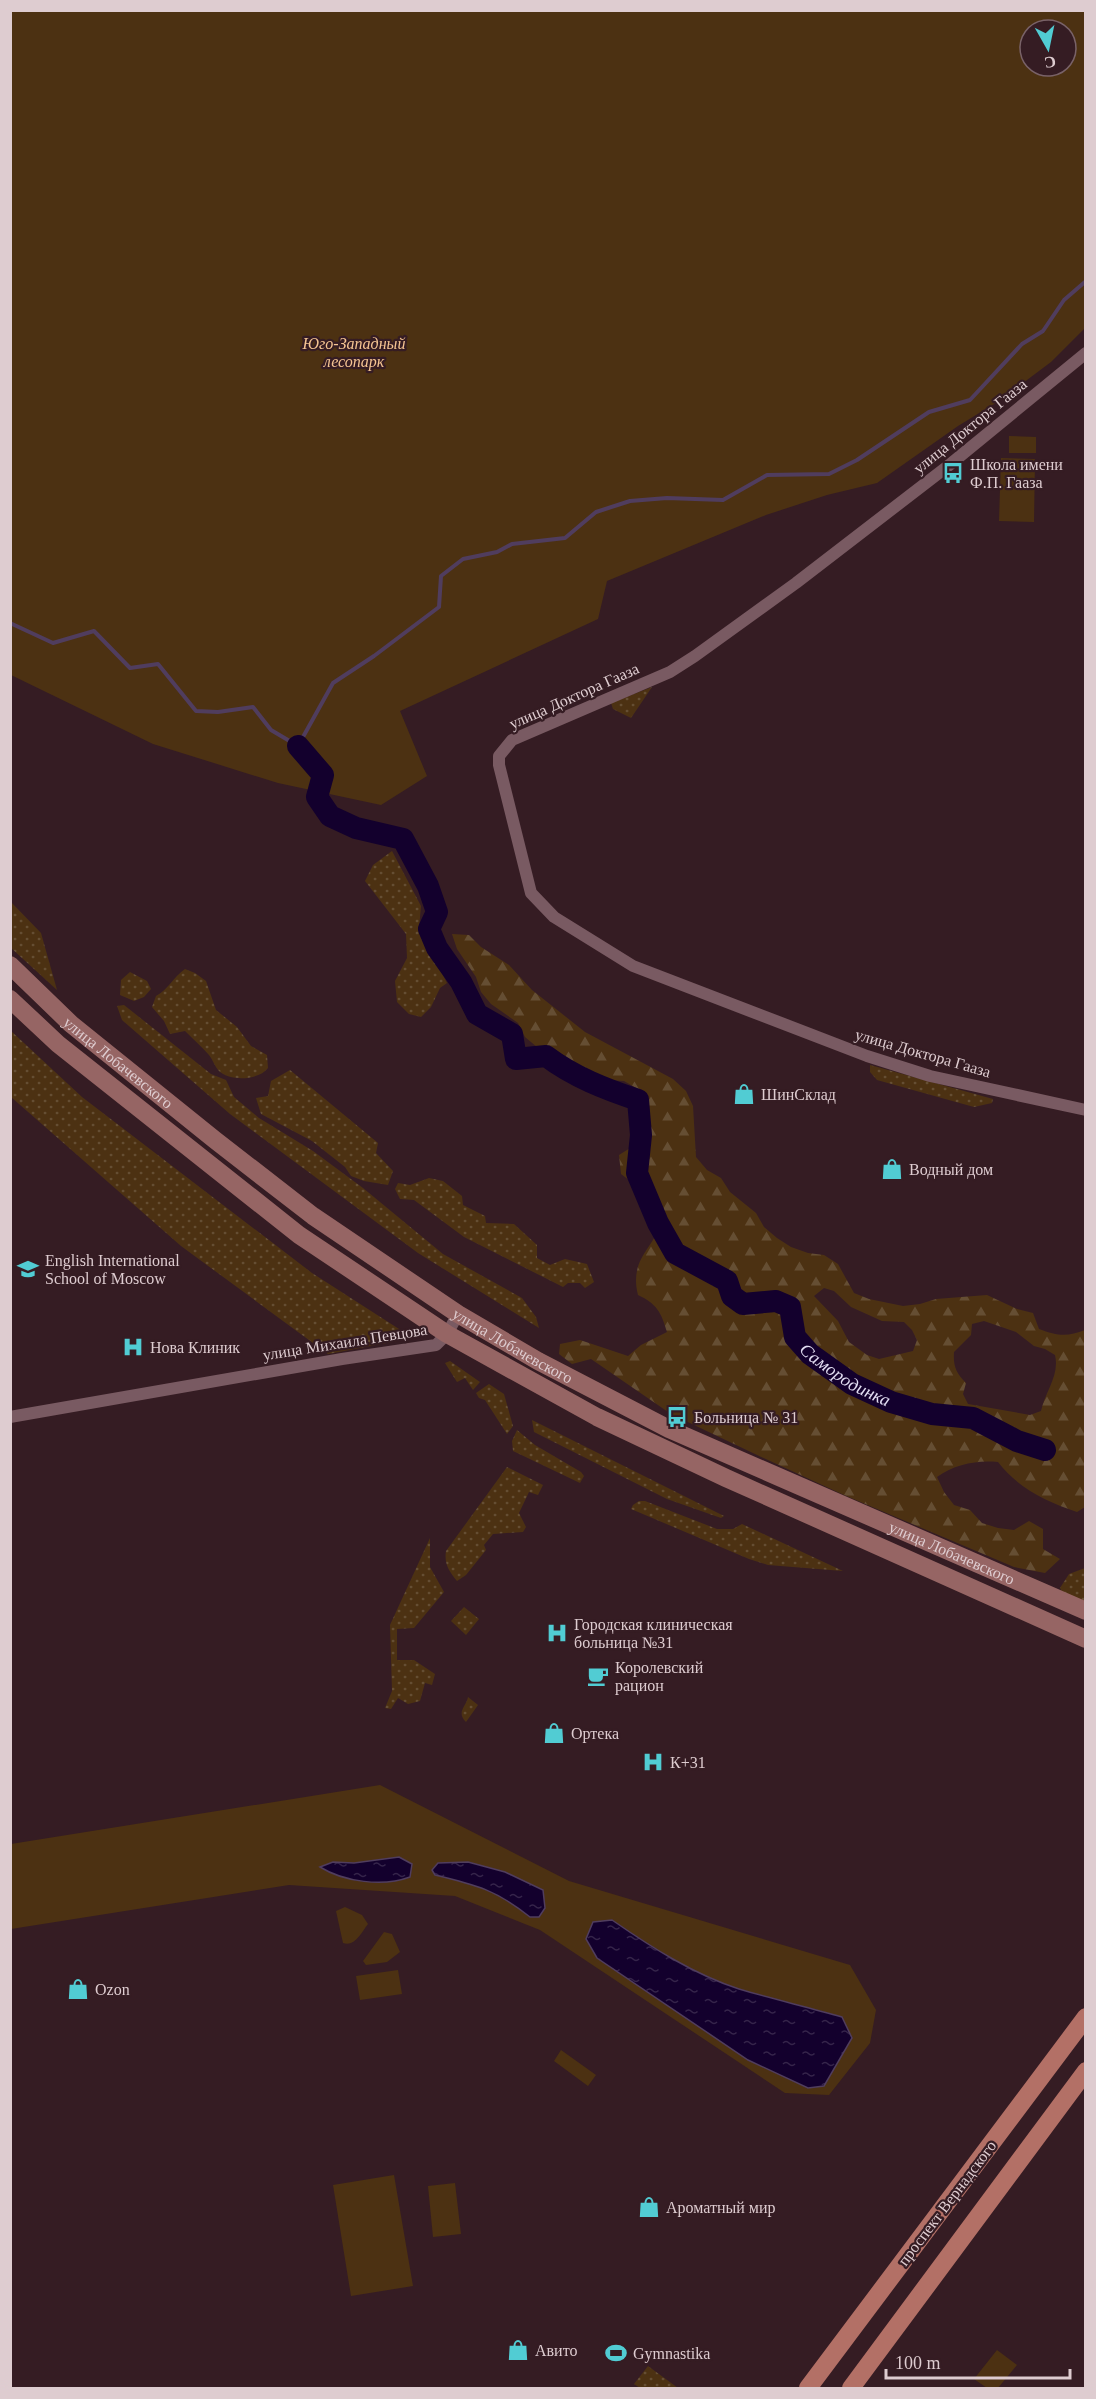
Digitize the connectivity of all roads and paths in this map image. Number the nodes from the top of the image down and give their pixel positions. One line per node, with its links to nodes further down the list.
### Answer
1 (1086, 353): 4 (street, улица Доктора Гааза)
2 (10, 965): 5 (main road, улица Лобачевского)
3 (10, 999): 6 (main road, улица Лобачевского)
4 (1086, 1110)
5 (458, 1314): 6 (street, улица Михаила Певцова); 8 (main road, улица Лобачевского)
6 (447, 1334): 7 (street, улица Михаила Певцова); 9 (main road, улица Лобачевского)
7 (10, 1417)
8 (1086, 1611)
9 (1086, 1640)
10 (1086, 2017): 12 (main road, проспект Вернадского)
11 (1086, 2071): 13 (main road, проспект Вернадского)
12 (808, 2388)
13 (851, 2388)

